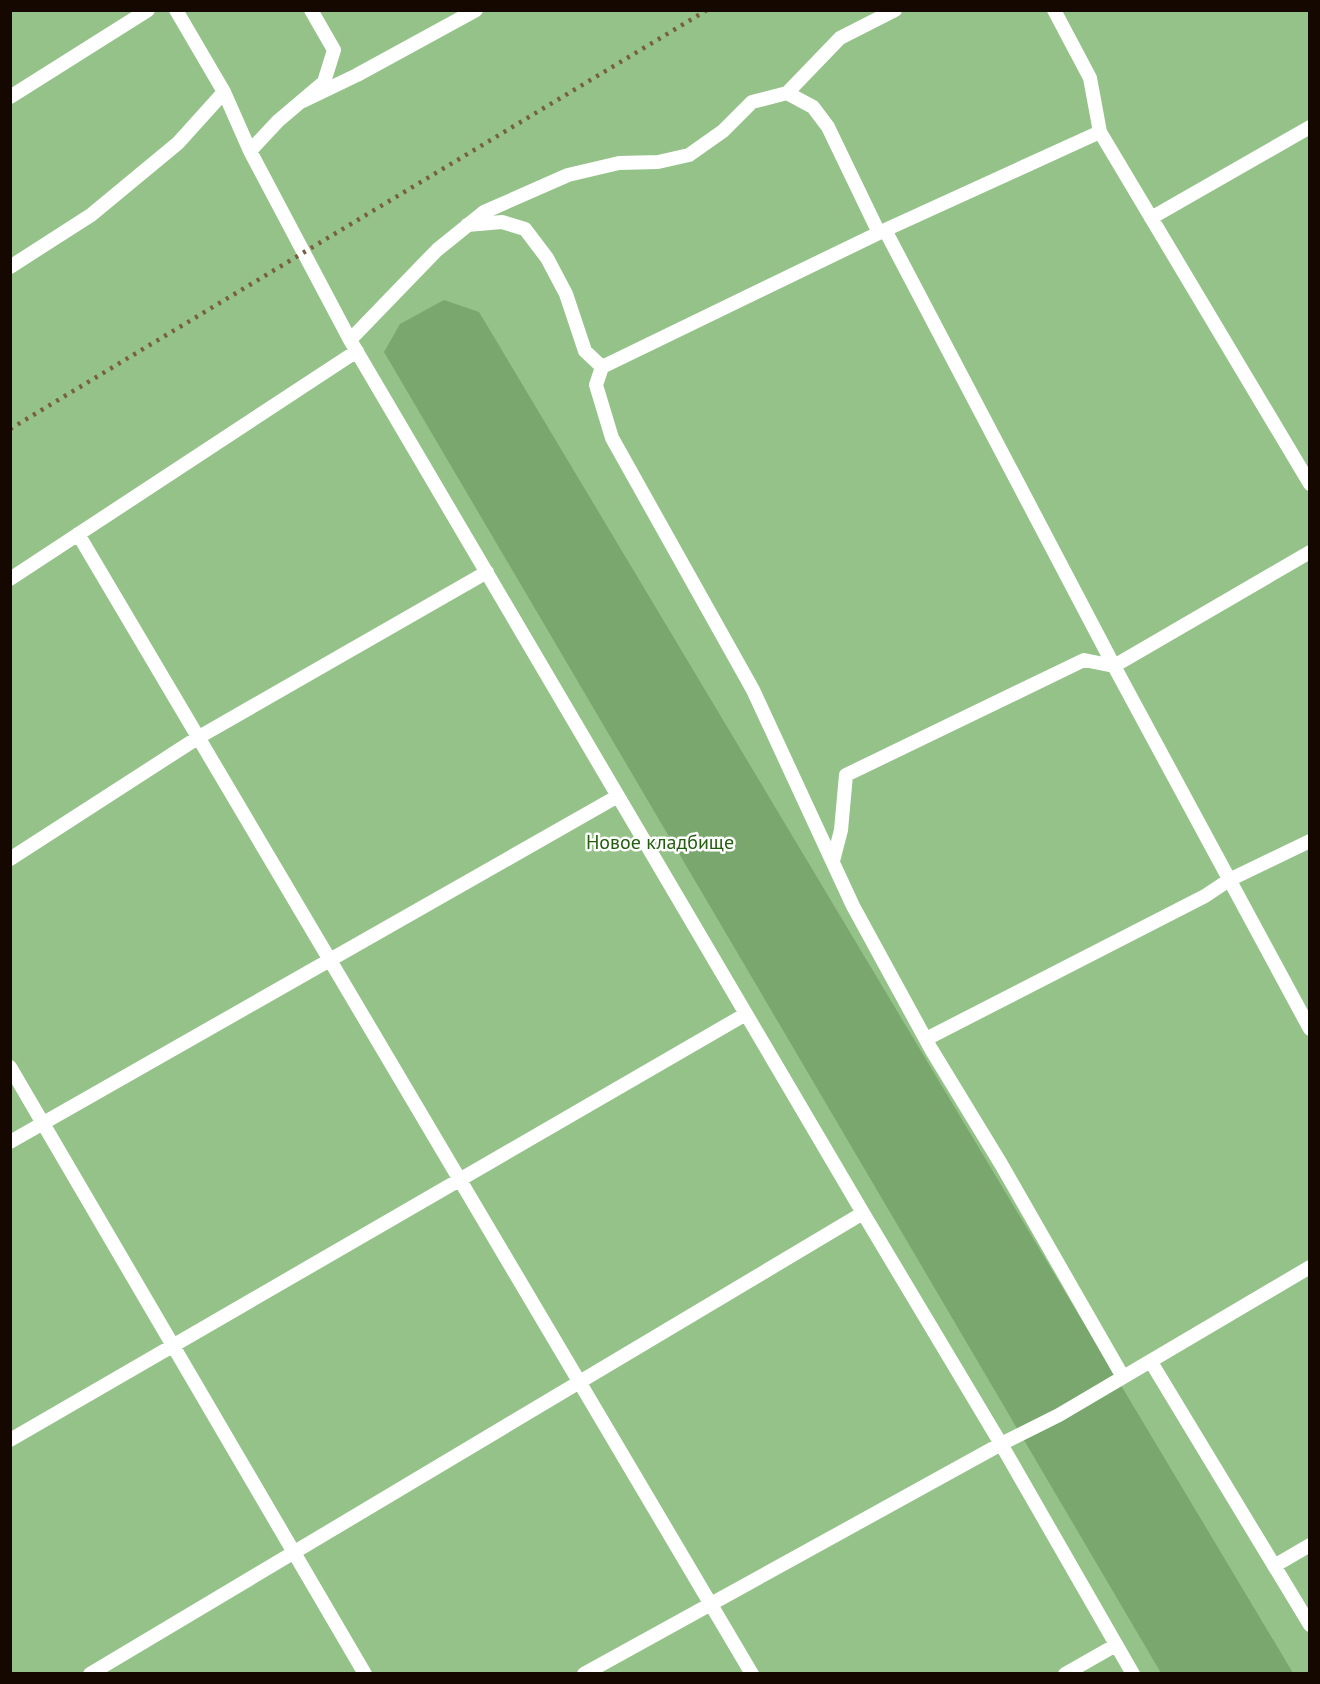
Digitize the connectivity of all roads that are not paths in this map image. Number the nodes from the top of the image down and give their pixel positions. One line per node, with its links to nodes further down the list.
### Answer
1 (148, 10): 9 (lane)
2 (176, 10): 7 (lane)
3 (311, 10): 10 (lane)
4 (476, 10): 10 (lane)
5 (895, 10): 8 (lane)
6 (1054, 10): 12 (lane)
7 (224, 92): 13 (lane); 17 (lane)
8 (787, 93): 15 (lane); 16 (lane)
9 (10, 97)
10 (303, 101): 13 (lane)
11 (1310, 127): 14 (lane)
12 (1100, 132): 14 (lane); 16 (lane)
13 (250, 150): 18 (lane)
14 (1151, 219): 20 (lane)
15 (467, 225): 18 (lane); 19 (lane)
16 (882, 232): 19 (lane); 25 (lane)
17 (10, 267)
18 (354, 345): 21 (lane); 23 (lane)
19 (602, 367): 30 (lane)
20 (1310, 484)
21 (78, 534): 24 (lane); 26 (lane)
22 (1310, 552): 25 (lane)
23 (487, 572): 26 (lane); 27 (lane)
24 (10, 579)
25 (1114, 666): 30 (lane); 31 (lane)
26 (199, 737): 29 (lane); 32 (lane)
27 (618, 796): 32 (lane); 33 (lane)
28 (1310, 841): 31 (lane)
29 (10, 859)
30 (833, 861): 35 (lane)
31 (1229, 880): 34 (lane); 35 (lane)
32 (329, 959): 37 (lane); 39 (lane)
33 (746, 1014): 39 (lane); 40 (lane)
34 (1310, 1029)
35 (926, 1039): 44 (lane)
36 (10, 1067): 37 (lane)
37 (44, 1123): 38 (lane); 42 (lane)
38 (10, 1142)
39 (460, 1180): 42 (lane); 45 (lane)
40 (863, 1213): 45 (lane); 47 (lane)
41 (1310, 1267): 43 (lane)
42 (173, 1346): 46 (lane); 49 (lane)
43 (1151, 1362): 44 (lane); 50 (lane)
44 (1124, 1377): 47 (lane)
45 (579, 1381): 49 (lane); 51 (lane)
46 (10, 1440)
47 (1001, 1444): 51 (lane); 53 (lane)
48 (1310, 1545): 50 (lane)
49 (294, 1552): 54 (lane); 55 (lane)
50 (1274, 1566): 52 (lane)
51 (710, 1603): 56 (lane); 57 (lane)
52 (1310, 1625)
53 (1116, 1645): 58 (lane); 59 (lane)
54 (90, 1674)
55 (365, 1674)
56 (584, 1674)
57 (752, 1674)
58 (1065, 1674)
59 (1133, 1674)

